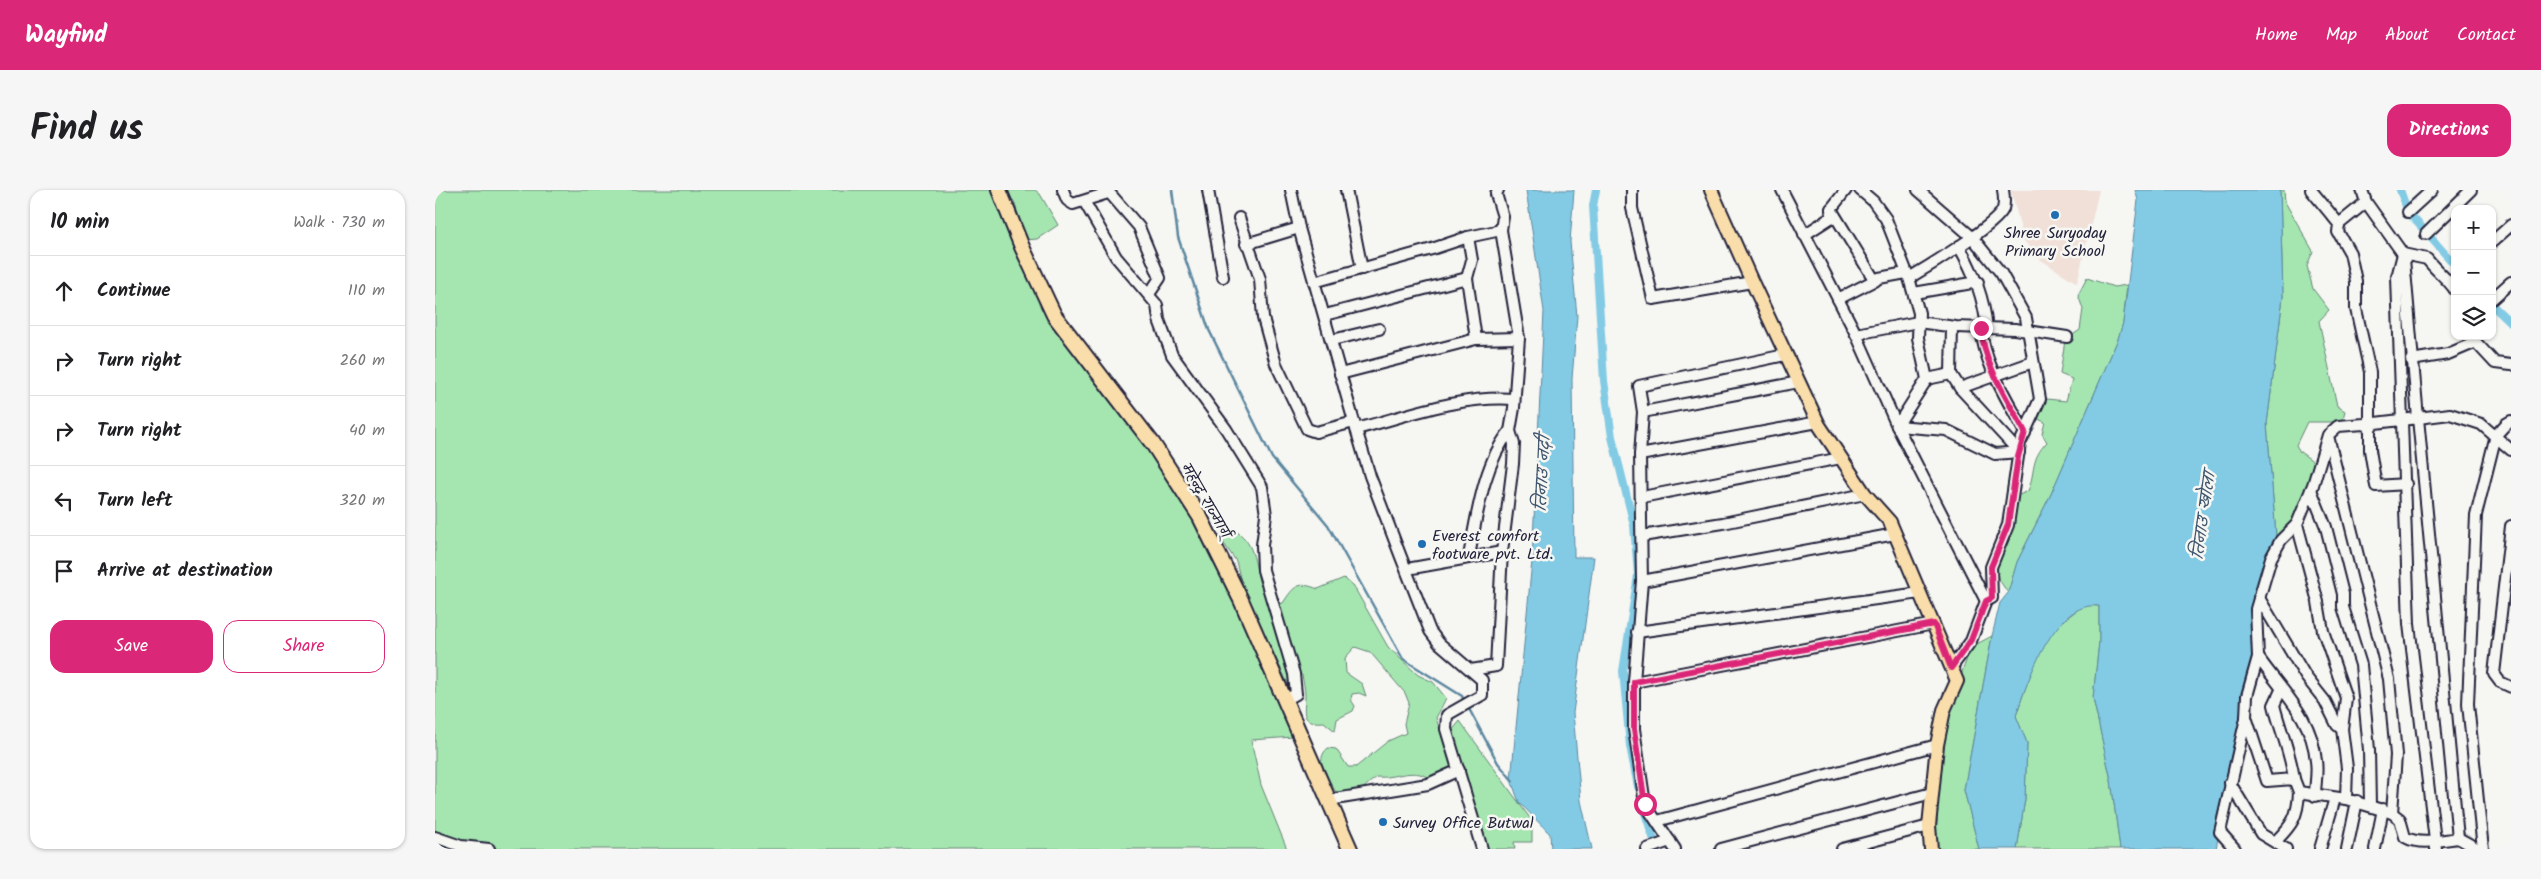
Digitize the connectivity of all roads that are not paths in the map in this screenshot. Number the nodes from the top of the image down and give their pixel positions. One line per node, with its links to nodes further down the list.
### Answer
1 (999, 190): 112 (highway, महेन्द्र राज्मार्ग्)
2 (1063, 190): 19 (street)
3 (1208, 190): 38 (street)
4 (1291, 190): 26 (street)
5 (1346, 190): 36 (street)
6 (1498, 190): 27 (street)
7 (1632, 190): 42 (street)
8 (1711, 190): 42 (main road)
9 (1782, 190): 29 (street)
10 (1846, 190): 21 (street)
11 (1860, 190): 37 (street)
12 (1918, 190): 31 (street)
13 (2003, 190): 31 (street)
14 (2311, 190): 24 (street)
15 (2362, 190): 20 (street)
16 (2433, 190): 22 (street)
17 (2471, 190): 28 (street)
18 (1108, 191): 19 (street); 47 (street)
19 (1084, 202): 47 (street)
20 (2366, 202): 24 (street); 35 (street)
21 (1831, 209): 29 (street); 40 (street)
22 (2408, 212)
23 (1239, 218): 33 (street)
24 (2339, 224): 80 (street)
25 (2511, 225): 32 (street)
26 (1299, 228): 33 (street); 41 (street)
27 (1501, 230): 30 (street); 58 (street)
28 (2426, 234)
29 (1804, 235): 49 (street)
30 (1467, 237): 36 (street); 39 (street)
31 (1971, 237): 34 (street); 55 (street)
32 (2496, 238)
33 (1246, 244): 78 (street)
34 (1959, 246): 37 (street); 43 (street)
35 (2403, 254): 45 (street); 63 (street); 75 (street)
36 (1362, 269): 41 (street)
37 (1908, 275): 40 (street); 46 (street)
38 (1223, 277)
39 (1467, 278): 50 (street); 59 (street)
40 (1875, 281): 49 (street)
41 (1314, 282): 50 (street)
42 (1752, 282): 62 (main road)
43 (1978, 282): 46 (street); 54 (street)
44 (2511, 282): 48 (street)
45 (2451, 284)
46 (1914, 293): 51 (street)
47 (1149, 294): 112 (street)
48 (2496, 295)
49 (1838, 299): 56 (street)
50 (1325, 316): 60 (street)
51 (1918, 322): 52 (street); 56 (street); 69 (street)
52 (1953, 327): 54 (street); 67 (street)
53 (1379, 329): 60 (street)
54 (1984, 329): 55 (street); 68 (street)
55 (2028, 330): 57 (street); 64 (street)
56 (1856, 334): 79 (street)
57 (2067, 337)
58 (1519, 338): 59 (street); 72 (street)
59 (1476, 339): 66 (street)
60 (1332, 340): 66 (street)
61 (2472, 340): 63 (street); 65 (street)
62 (1785, 355): 70 (main road); 73 (street)
63 (2411, 360): 74 (street)
64 (2033, 362): 68 (street); 82 (street)
65 (2511, 366)
66 (1340, 374): 78 (street)
67 (1951, 374): 69 (street); 71 (street)
68 (1995, 375): 71 (street); 82 (street)
69 (1927, 379): 79 (street)
70 (1799, 382): 73 (street); 77 (main road)
71 (1960, 388): 86 (street)
72 (1514, 399): 78 (street); 81 (street)
73 (1643, 412): 87 (street)
74 (2418, 418): 75 (street); 84 (street); 131 (street)
75 (2401, 420): 80 (street); 89 (street)
76 (2511, 421): 84 (street)
77 (1818, 422): 87 (street); 88 (main road)
78 (1355, 426): 99 (street)
79 (1897, 426): 86 (street); 103 (street)
80 (2370, 427): 83 (street); 89 (street)
81 (1510, 431): 97 (street); 98 (street)
82 (2025, 432): 86 (street)
83 (2328, 435): 90 (street); 127 (street)
84 (2496, 435): 85 (street); 149 (street)
85 (2511, 450)
86 (2019, 452): 103 (street)
87 (1640, 456): 92 (street)
88 (1841, 458): 91 (main road); 92 (street)
89 (2406, 484): 135 (street)
90 (2311, 490): 93 (street); 126 (street)
91 (1865, 494): 95 (main road); 96 (street)
92 (1642, 497): 96 (street)
93 (2297, 524): 102 (street); 114 (street)
94 (2511, 526): 110 (street)
95 (1895, 534): 100 (street); 101 (main road)
96 (1642, 536): 100 (street)
97 (1502, 552): 98 (street); 108 (street)
98 (1469, 556): 99 (street)
99 (1407, 569): 108 (street)
100 (1642, 581): 105 (street)
101 (1920, 593): 104 (main road); 105 (street)
102 (2259, 598): 106 (street); 114 (street)
103 (1986, 601): 107 (street)
104 (1934, 624): 107 (main road); 109 (street)
105 (1637, 632): 109 (street)
106 (2258, 657): 111 (street); 113 (street)
107 (1951, 668): 115 (main road)
108 (1471, 670): 116 (street)
109 (1634, 682): 128 (street)
110 (2511, 687)
111 (2281, 690): 117 (street); 121 (street)
112 (1285, 700): 124 (highway, महेन्द्र राज्मार्ग्)
113 (2246, 717): 117 (street); 118 (street)
114 (2342, 729): 123 (street)
115 (1937, 745): 120 (main road); 128 (street)
116 (1459, 770): 124 (street); 138 (street)
117 (2294, 779): 119 (street)
118 (2230, 783): 132 (street); 143 (street)
119 (2299, 792): 121 (street); 132 (street)
120 (1932, 793): 129 (main road); 140 (street)
121 (2315, 796): 122 (street)
122 (2335, 798): 123 (street); 145 (street)
123 (2346, 799): 125 (street)
124 (1329, 800): 137 (highway, महेन्द्र राज्मार्ग्)
125 (2357, 801): 126 (street); 146 (street)
126 (2370, 805): 127 (street)
127 (2387, 811): 133 (street); 147 (street)
128 (1657, 821): 134 (street)
129 (1929, 826): 141 (street); 142 (main road)
130 (435, 837): 136 (street)
131 (2458, 838): 135 (street); 148 (street)
132 (2275, 842): 144 (street)
133 (2409, 844): 135 (street)
134 (1672, 845): 139 (street)
135 (2436, 845)
136 (489, 849)
137 (1350, 849)
138 (1482, 849)
139 (1647, 849)
140 (1721, 849)
141 (1842, 849)
142 (1931, 849)
143 (2235, 849)
144 (2285, 849)
145 (2320, 849)
146 (2347, 849)
147 (2375, 849)
148 (2478, 849)
149 (2483, 849)

